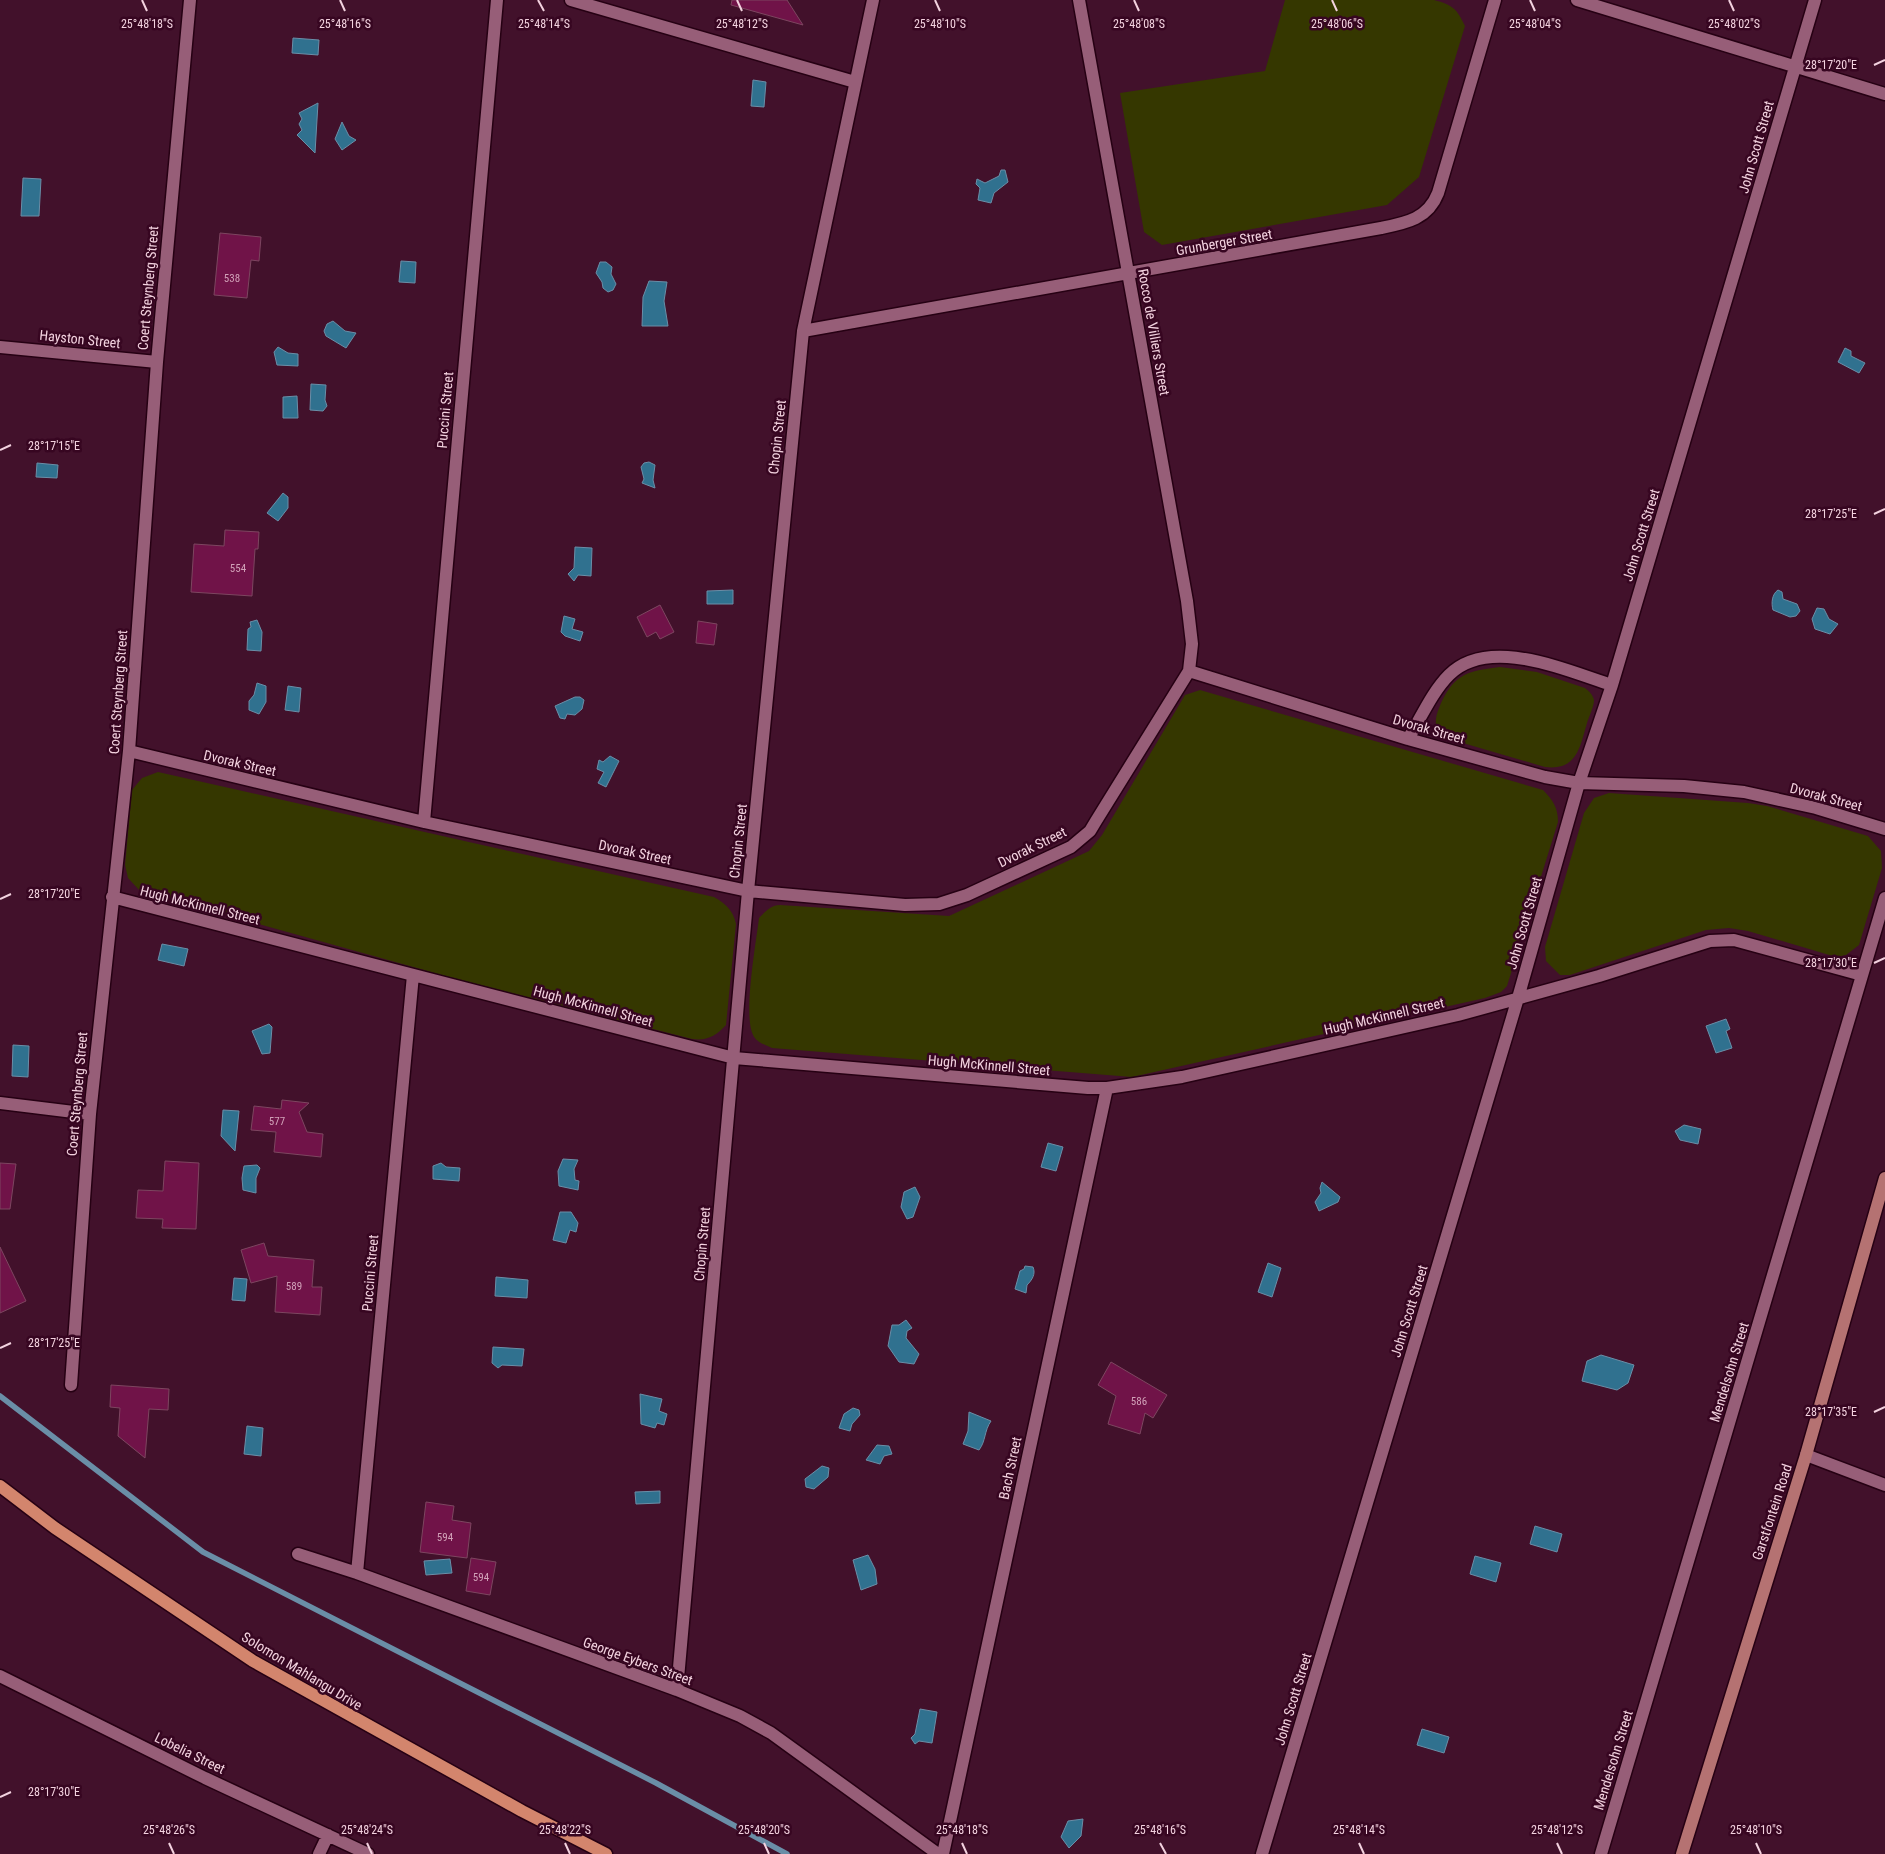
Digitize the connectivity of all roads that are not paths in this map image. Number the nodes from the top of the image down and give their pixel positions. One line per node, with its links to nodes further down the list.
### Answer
1 (190, 0): 15 (street, Coert Steynberg Street)
2 (497, 0): 21 (street, Puccini Street)
3 (571, 0): 10 (street)
4 (873, 0): 10 (street, Chopin Street)
5 (1079, 0): 12 (street, Rocco de Villiers Street)
6 (1495, 0): 12 (street, Grunberger Street)
7 (1577, 0): 9 (street)
8 (1815, 0): 9 (street, John Scott Street)
9 (1795, 65): 11 (street); 17 (street, John Scott Street)
10 (855, 82): 13 (street, Chopin Street)
11 (1885, 94)
12 (1129, 274): 13 (street, Grunberger Street); 16 (street, Rocco de Villiers Street)
13 (803, 331): 23 (street, Chopin Street)
14 (0, 347): 15 (street, Hayston Street)
15 (157, 362): 19 (street, Coert Steynberg Street)
16 (1189, 670): 18 (street, Dvorak Street); 23 (street, Dvorak Street)
17 (1612, 686): 18 (street); 20 (street, John Scott Street)
18 (1408, 739): 20 (street, Dvorak Street)
19 (129, 751): 21 (street, Dvorak Street); 24 (street, Coert Steynberg Street)
20 (1579, 783): 22 (street, Dvorak Street); 28 (street, John Scott Street)
21 (424, 822): 23 (street, Dvorak Street)
22 (1885, 829)
23 (748, 891): 29 (street, Chopin Street)
24 (112, 897): 26 (street, Hugh McKinnell Street); 32 (street, Coert Steynberg Street)
25 (1885, 898): 27 (street, Mendelsohn Street)
26 (413, 975): 29 (street, Hugh McKinnell Street); 39 (street, Puccini Street)
27 (1862, 975): 28 (street, Hugh McKinnell Street); 49 (street, Mendelsohn Street)
28 (1518, 998): 30 (street, Hugh McKinnell Street); 48 (street, John Scott Street)
29 (734, 1058): 30 (street, Hugh McKinnell Street); 41 (street, Chopin Street)
30 (1107, 1088): 47 (street, Bach Street)
31 (0, 1103): 32 (street)
32 (90, 1114): 34 (street, Coert Steynberg Street)
33 (1885, 1178): 35 (main road, Garstfontein Road)
34 (71, 1385)
35 (1806, 1455): 36 (street); 50 (main road, Garstfontein Road)
36 (1885, 1485)
37 (0, 1486): 45 (main road, Solomon Mahlangu Drive)
38 (298, 1554): 39 (street, George Eybers Street)
39 (357, 1573): 41 (street, George Eybers Street)
40 (0, 1676): 42 (street, Lobelia Street)
41 (676, 1690): 46 (street, George Eybers Street)
42 (328, 1835): 43 (street); 44 (street, Lobelia Street)
43 (319, 1854)
44 (368, 1854)
45 (606, 1854)
46 (938, 1854)
47 (943, 1854)
48 (1262, 1854)
49 (1601, 1854)
50 (1682, 1854)

